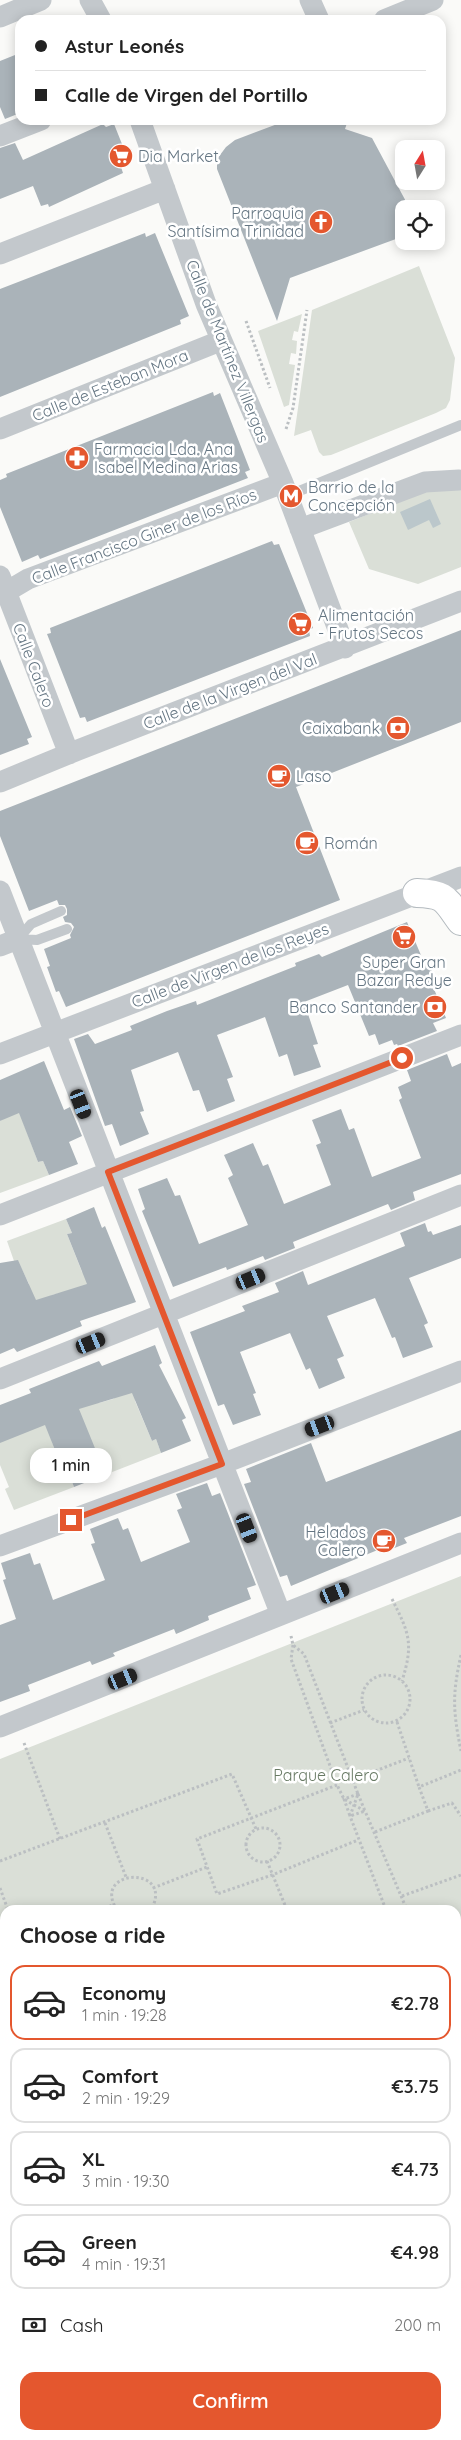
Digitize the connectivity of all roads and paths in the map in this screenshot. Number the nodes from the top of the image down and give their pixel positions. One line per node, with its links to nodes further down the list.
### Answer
1 (42, 0): 8 (street)
2 (90, 0): 5 (street)
3 (310, 0): 6 (street)
4 (433, 0): 7 (street)
5 (98, 15)
6 (317, 15)
7 (396, 15)
8 (0, 17)
9 (28, 125): 11 (street)
10 (143, 125): 12 (street, Calle de Martínez Villergas)
11 (0, 136)
12 (165, 190): 13 (street); 16 (street, Calle de Martínez Villergas)
13 (0, 254)
14 (307, 310): 21 (path)
15 (246, 321): 17 (path)
16 (220, 341): 20 (street, Calle de Esteban Mora); 24 (street, Calle de Martínez Villergas)
17 (272, 393)
18 (282, 421): 21 (path)
19 (461, 425): 24 (lane)
20 (0, 429)
21 (286, 430): 22 (path)
22 (289, 438)
23 (459, 480): 25 (street)
24 (285, 489): 25 (street, Calle de Martínez Villergas); 26 (street, Calle Francisco Giner de los Ríos)
25 (300, 529): 28 (street, Calle de Martínez Villergas)
26 (3, 584): 29 (street, Calle Calero)
27 (461, 601): 28 (street, Calle de la Virgen del Val)
28 (345, 648): 29 (street, Calle de la Virgen del Val)
29 (69, 754): 30 (street, Calle de la Virgen del Val)
30 (0, 782)
31 (461, 877): 33 (street, Calle de Virgen de los Reyes)
32 (0, 891): 37 (street)
33 (417, 893): 35 (street); 38 (street, Calle de Virgen de los Reyes)
34 (61, 911): 37 (lane)
35 (461, 921)
36 (67, 929): 37 (lane)
37 (9, 943): 38 (street)
38 (53, 1033): 40 (street, Calle de Virgen de los Reyes); 41 (street)
39 (461, 1035): 41 (street)
40 (0, 1054)
41 (108, 1172): 43 (street); 44 (street)
42 (461, 1195): 44 (street)
43 (0, 1215)
44 (165, 1314): 46 (street); 47 (street)
45 (461, 1371): 47 (street)
46 (0, 1379)
47 (222, 1464): 49 (street); 51 (street)
48 (461, 1542): 51 (street)
49 (0, 1546)
50 (392, 1598): 54 (path)
51 (281, 1615): 52 (path); 58 (street)
52 (294, 1645): 57 (path); 64 (path)
53 (461, 1655): 60 (path)
54 (402, 1681): 55 (path); 56 (path)
55 (364, 1710): 56 (path); 57 (path)
56 (397, 1722): 61 (path)
57 (330, 1723): 63 (path)
58 (0, 1727)
59 (24, 1743): 77 (path)
60 (461, 1751)
61 (409, 1758): 63 (path); 65 (path)
62 (461, 1770): 65 (path)
63 (352, 1780): 66 (path)
64 (337, 1784): 67 (path); 73 (path)
65 (419, 1787): 70 (path)
66 (358, 1794): 67 (path); 68 (path); 69 (path)
67 (344, 1799): 68 (path); 71 (path)
68 (354, 1805): 69 (path); 71 (path)
69 (365, 1811): 71 (path); 76 (path)
70 (428, 1811): 72 (path); 76 (path)
71 (350, 1816): 78 (path)
72 (461, 1816)
73 (251, 1818): 74 (path); 75 (path); 81 (path)
74 (105, 1822): 77 (path); 84 (path)
75 (256, 1829): 80 (path); 80 (path)
76 (375, 1832): 87 (path)
77 (60, 1839): 79 (path)
78 (358, 1840): 82 (path); 92 (path)
79 (0, 1861)
80 (267, 1861): 82 (path)
81 (207, 1867): 82 (path); 86 (path)
82 (272, 1875): 91 (path)
83 (461, 1875): 87 (path)
84 (126, 1877): 86 (path); 89 (path)
85 (0, 1888): 88 (path)
86 (153, 1888): 90 (path)
87 (402, 1896): 93 (path)
88 (6, 1905)
89 (113, 1905)
90 (154, 1905)
91 (285, 1905)
92 (384, 1905)
93 (405, 1905)

